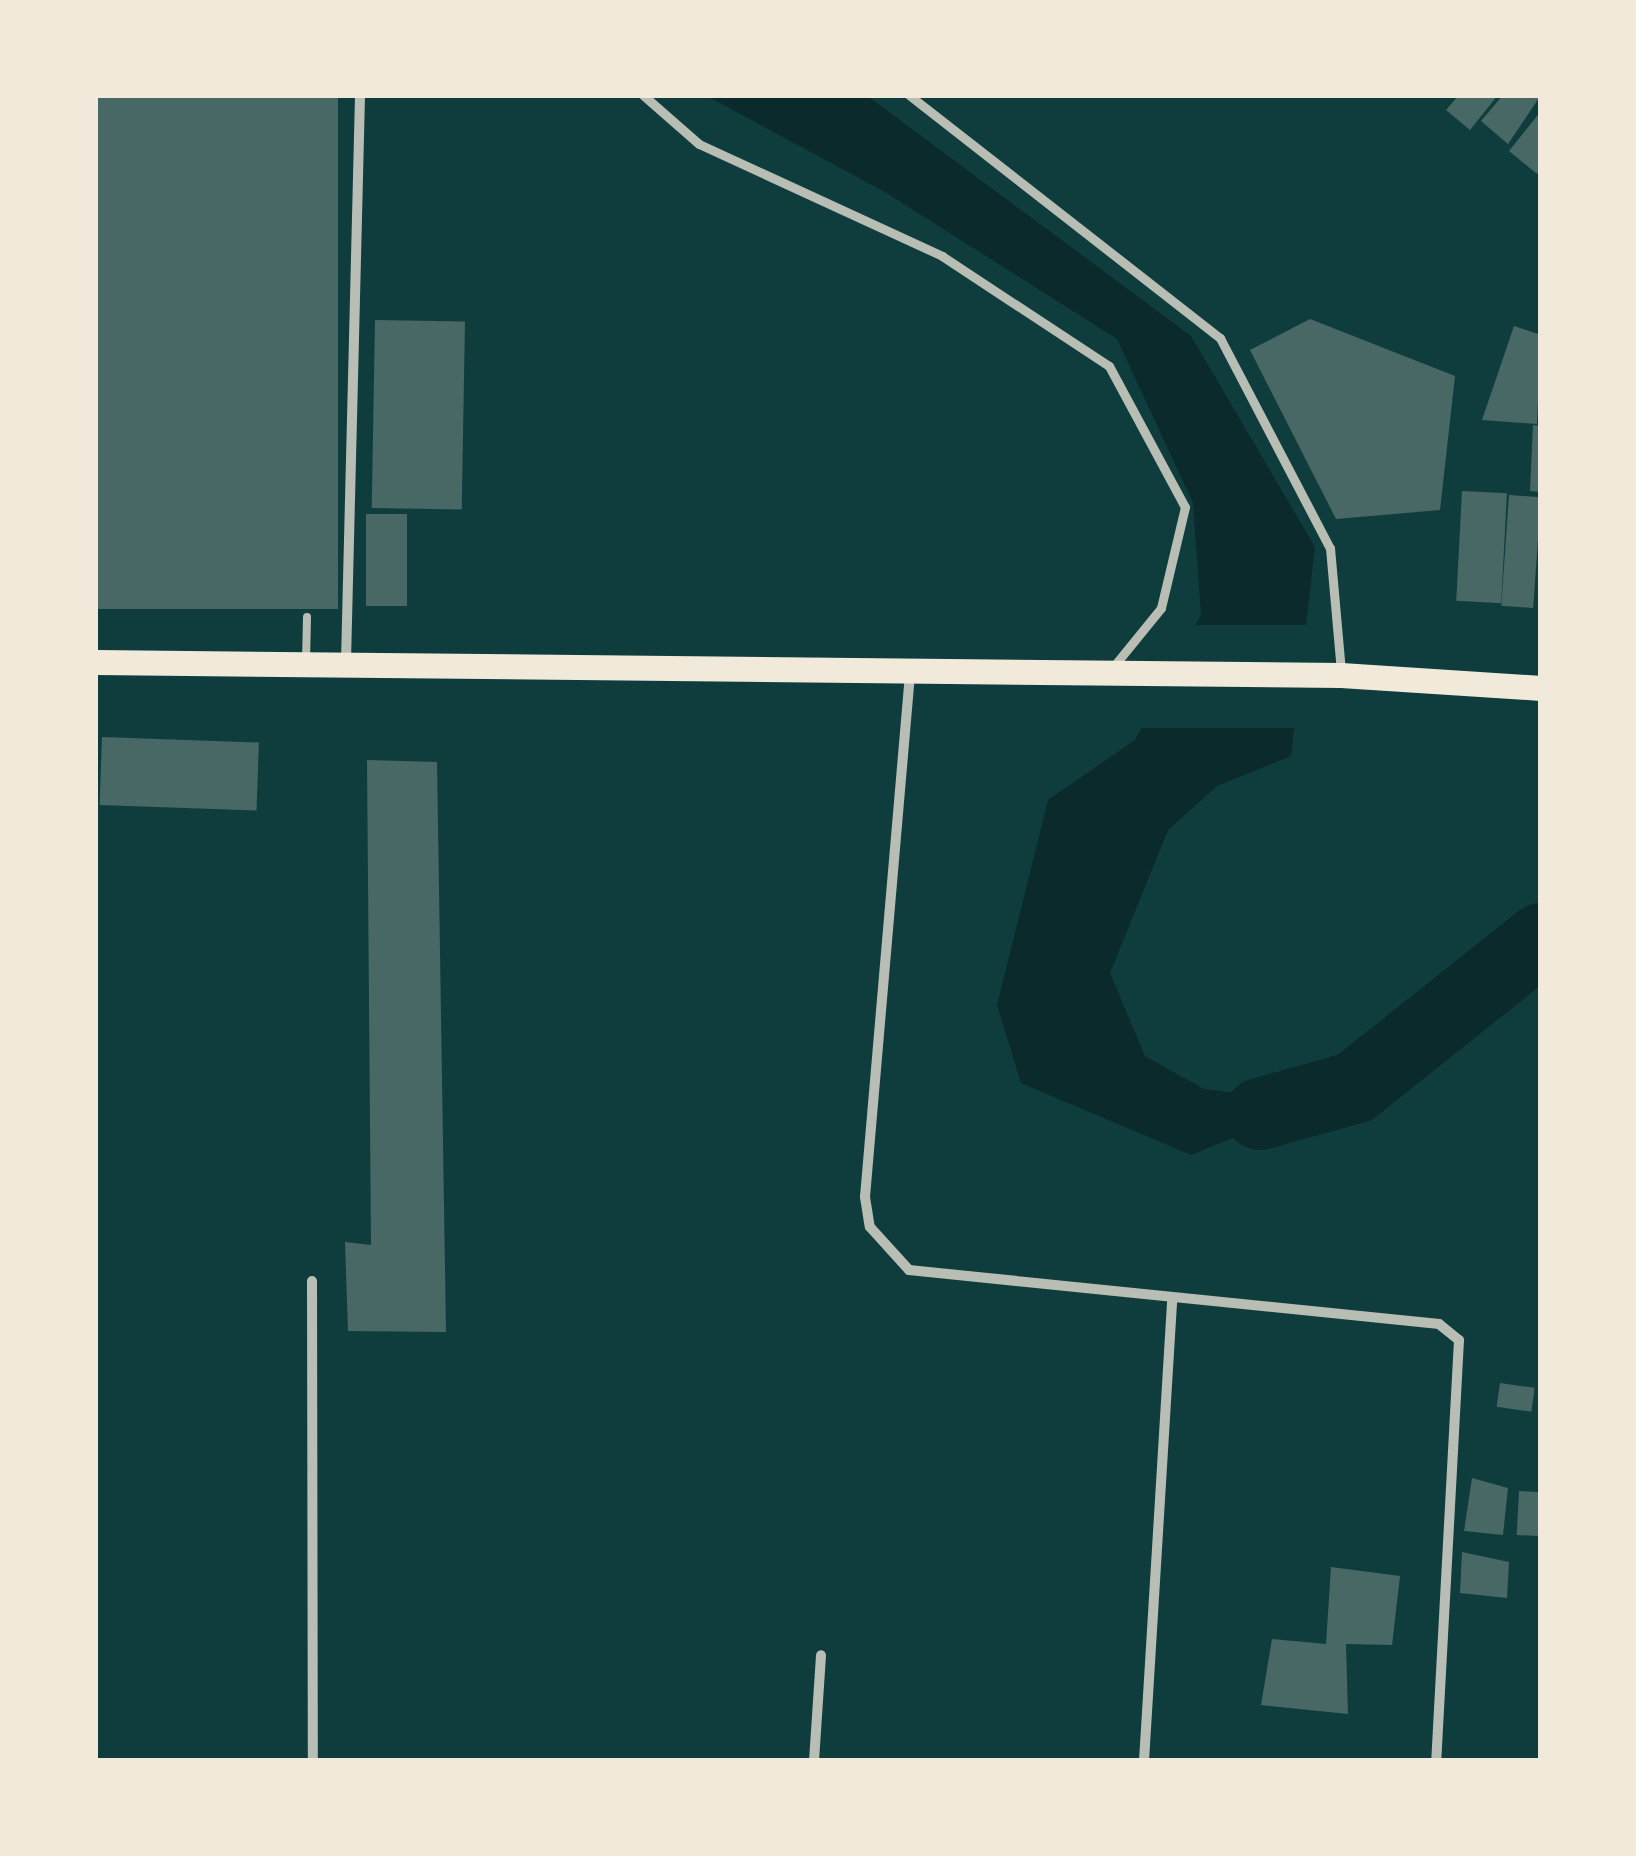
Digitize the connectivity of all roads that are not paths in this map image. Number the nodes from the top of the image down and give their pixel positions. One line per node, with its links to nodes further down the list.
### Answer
1 (360, 95): 6 (street)
2 (642, 95): 10 (street)
3 (909, 95): 9 (street)
4 (307, 617): 5 (lane)
5 (306, 661): 6 (main road); 7 (main road)
6 (346, 661): 8 (main road)
7 (95, 662)
8 (910, 674): 10 (main road); 13 (street)
9 (1341, 675): 10 (main road); 11 (main road)
10 (1104, 678)
11 (1541, 688)
12 (312, 1281): 15 (street)
13 (1172, 1298): 17 (street); 18 (street)
14 (822, 1655): 16 (street)
15 (313, 1761)
16 (814, 1761)
17 (1144, 1761)
18 (1436, 1761)

